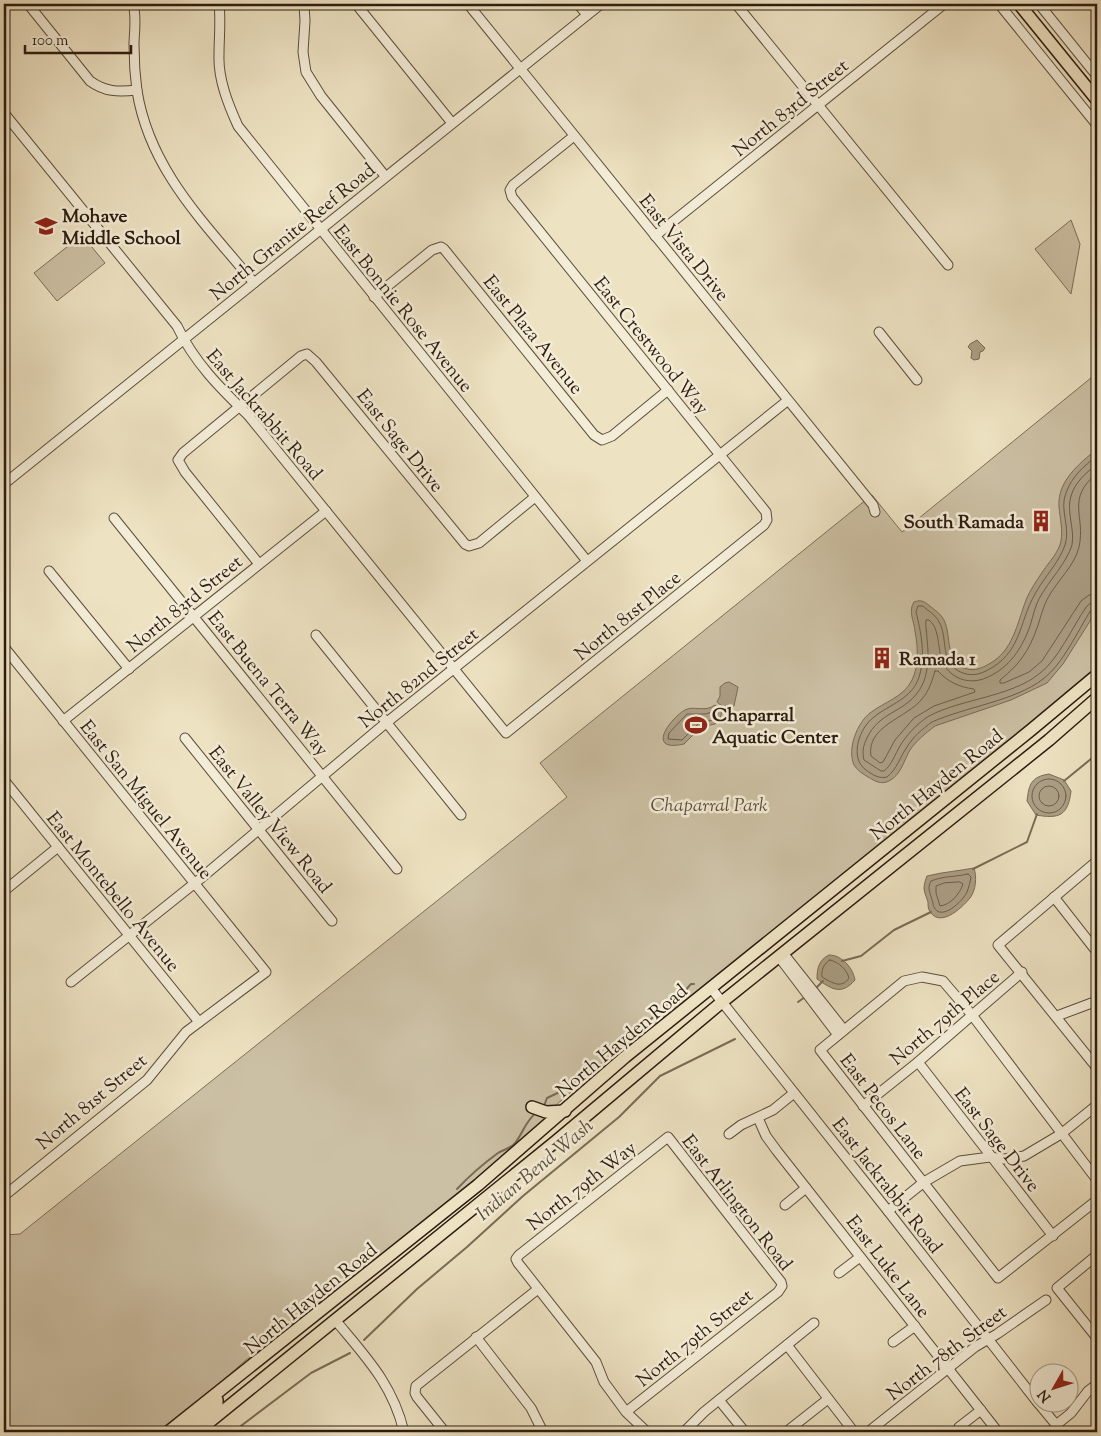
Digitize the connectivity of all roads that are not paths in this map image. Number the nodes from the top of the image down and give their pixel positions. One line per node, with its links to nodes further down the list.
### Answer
1 (28, 4): 17 (street)
2 (133, 4): 17 (street)
3 (219, 4): 25 (street, East Bonnie Rose Avenue)
4 (304, 4): 24 (street)
5 (356, 4): 21 (street)
6 (468, 4): 15 (street, East Vista Drive)
7 (578, 4): 14 (street)
8 (601, 4): 14 (street, North Granite Reef Road)
9 (736, 4): 19 (street)
10 (944, 4): 19 (street, North 83rd Street)
11 (999, 4): 22 (street)
12 (1019, 4): 18 (main road)
13 (1039, 4): 16 (street)
14 (587, 15): 15 (street, North Granite Reef Road)
15 (520, 68): 21 (street, North Granite Reef Road); 23 (street, East Vista Drive)
16 (1097, 76)
17 (137, 90): 28 (street)
18 (1097, 100)
19 (818, 105): 26 (street, North 83rd Street); 27 (street)
20 (4, 113): 31 (street, East Jackrabbit Road)
21 (452, 123): 24 (street, North Granite Reef Road)
22 (1097, 125)
23 (574, 136): 26 (street, East Vista Drive); 33 (street, East Crestwood Way)
24 (385, 176): 25 (street, North Granite Reef Road)
25 (319, 229): 28 (street, North Granite Reef Road); 29 (street, East Bonnie Rose Avenue)
26 (655, 236): 34 (street, East Vista Drive)
27 (948, 265)
28 (254, 283): 31 (street, North Granite Reef Road)
29 (374, 297): 33 (street, East Plaza Avenue); 38 (street, East Bonnie Rose Avenue)
30 (879, 332): 32 (street)
31 (184, 339): 35 (street, East Jackrabbit Road); 37 (street, North Granite Reef Road)
32 (917, 380)
33 (668, 390): 36 (street, East Crestwood Way)
34 (787, 401): 36 (street, North 82nd Street); 40 (street, East Vista Drive)
35 (239, 406): 38 (street, East Sage Drive); 39 (street, East Jackrabbit Road); 44 (street)
36 (721, 455): 42 (street, East Crestwood Way); 43 (street, North 82nd Street)
37 (4, 484)
38 (535, 497): 43 (street, East Bonnie Rose Avenue)
39 (326, 511): 44 (street, North 83rd Street); 50 (street, East Jackrabbit Road)
40 (875, 512)
41 (114, 518): 46 (street, East Buena Terra Way)
42 (767, 520): 55 (street, North 81st Place)
43 (587, 561): 50 (street, North 82nd Street)
44 (259, 564): 46 (street, North 83rd Street)
45 (49, 571): 49 (street)
46 (194, 616): 49 (street, North 83rd Street); 57 (street, East Buena Terra Way)
47 (316, 635): 54 (street)
48 (4, 647): 53 (street, East San Miguel Avenue)
49 (129, 669): 53 (street, North 83rd Street)
50 (454, 669): 54 (street, North 82nd Street); 55 (street, East Jackrabbit Road)
51 (1097, 674): 74 (main road, North Hayden Road)
52 (1097, 698): 70 (main road, North Hayden Road)
53 (63, 721): 64 (street, East San Miguel Avenue)
54 (387, 722): 57 (street, North 82nd Street); 59 (street)
55 (506, 733)
56 (185, 738): 60 (street, East Valley View Road)
57 (322, 776): 60 (street, North 82nd Street); 63 (street, East Buena Terra Way)
58 (4, 780): 61 (street, East Montebello Avenue)
59 (461, 815)
60 (259, 831): 64 (street, North 82nd Street); 67 (street, East Valley View Road)
61 (58, 847): 65 (street); 68 (street, East Montebello Avenue)
62 (1097, 861): 66 (street)
63 (397, 869)
64 (194, 884): 68 (street, North 82nd Street); 71 (street, East San Miguel Avenue)
65 (4, 891)
66 (1054, 897): 69 (street); 72 (street)
67 (332, 921)
68 (129, 936): 73 (street, North 82nd Street); 79 (street, East Montebello Avenue)
69 (1097, 952)
70 (781, 955): 76 (main road, North Hayden Road); 80 (street, East Pecos Lane)
71 (266, 972): 79 (street, North 81st Street)
72 (1022, 972): 77 (street, North 79th Place); 78 (street)
73 (71, 982)
74 (710, 988): 76 (street, East Jackrabbit Road); 87 (main road, North Hayden Road)
75 (1097, 1001): 78 (street)
76 (722, 1002): 83 (street, East Jackrabbit Road); 107 (main road, North Hayden Road)
77 (972, 1015): 80 (street); 81 (street, North 79th Place); 90 (street)
78 (1057, 1016): 82 (street)
79 (199, 1022): 96 (street, North 81st Street)
80 (841, 1033): 85 (street, East Pecos Lane)
81 (918, 1062): 85 (street, North 79th Place); 92 (street, East Sage Drive)
82 (1097, 1068)
83 (794, 1092): 88 (street); 99 (street, East Jackrabbit Road)
84 (1097, 1104): 90 (street)
85 (863, 1106): 94 (street, East Pecos Lane)
86 (532, 1107): 87 (main road)
87 (565, 1111): 118 (main road, North Hayden Road)
88 (758, 1118): 89 (street); 95 (street, East Luke Lane)
89 (729, 1134)
90 (1061, 1134): 92 (street); 93 (street)
91 (668, 1138): 104 (street, East Arlington Road); 105 (street, North 79th Way)
92 (990, 1157): 94 (street); 100 (street, East Sage Drive)
93 (1097, 1180)
94 (924, 1182): 99 (street); 100 (street, East Pecos Lane)
95 (806, 1188): 98 (street); 102 (street, East Luke Lane)
96 (4, 1196)
97 (1097, 1200): 100 (street)
98 (785, 1205)
99 (888, 1211): 112 (street, East Jackrabbit Road)
100 (1053, 1236)
101 (1097, 1255): 111 (street)
102 (860, 1257): 103 (street); 109 (street, East Luke Lane)
103 (838, 1273)
104 (782, 1286): 122 (street, North 79th Street)
105 (538, 1289): 110 (street); 122 (street)
106 (1046, 1300): 112 (street, North 78th Street)
107 (336, 1320): 128 (main road, North Hayden Road); 129 (street)
108 (814, 1323): 114 (street)
109 (915, 1326): 113 (street); 115 (street, East Luke Lane)
110 (476, 1337): 130 (street); 131 (street)
111 (1097, 1338)
112 (988, 1340): 115 (street, North 78th Street); 117 (street, East Jackrabbit Road)
113 (893, 1342)
114 (787, 1345): 119 (street); 120 (street)
115 (948, 1368): 121 (street, East Luke Lane); 137 (street, North 78th Street)
116 (1097, 1384): 125 (street)
117 (1028, 1389)
118 (214, 1396): 126 (main road, North Hayden Road); 127 (main road)
119 (828, 1399): 135 (street); 136 (street)
120 (719, 1400): 133 (street); 134 (street)
121 (981, 1410): 124 (street); 138 (street, East Luke Lane)
122 (626, 1412): 132 (street)
123 (1047, 1414): 125 (street, East Jackrabbit Road)
124 (959, 1427)
125 (1059, 1429)
126 (168, 1432)
127 (189, 1432)
128 (197, 1432)
129 (404, 1432)
130 (445, 1432)
131 (543, 1432)
132 (647, 1432)
133 (684, 1432)
134 (745, 1432)
135 (786, 1432)
136 (854, 1432)
137 (868, 1432)
138 (998, 1432)

